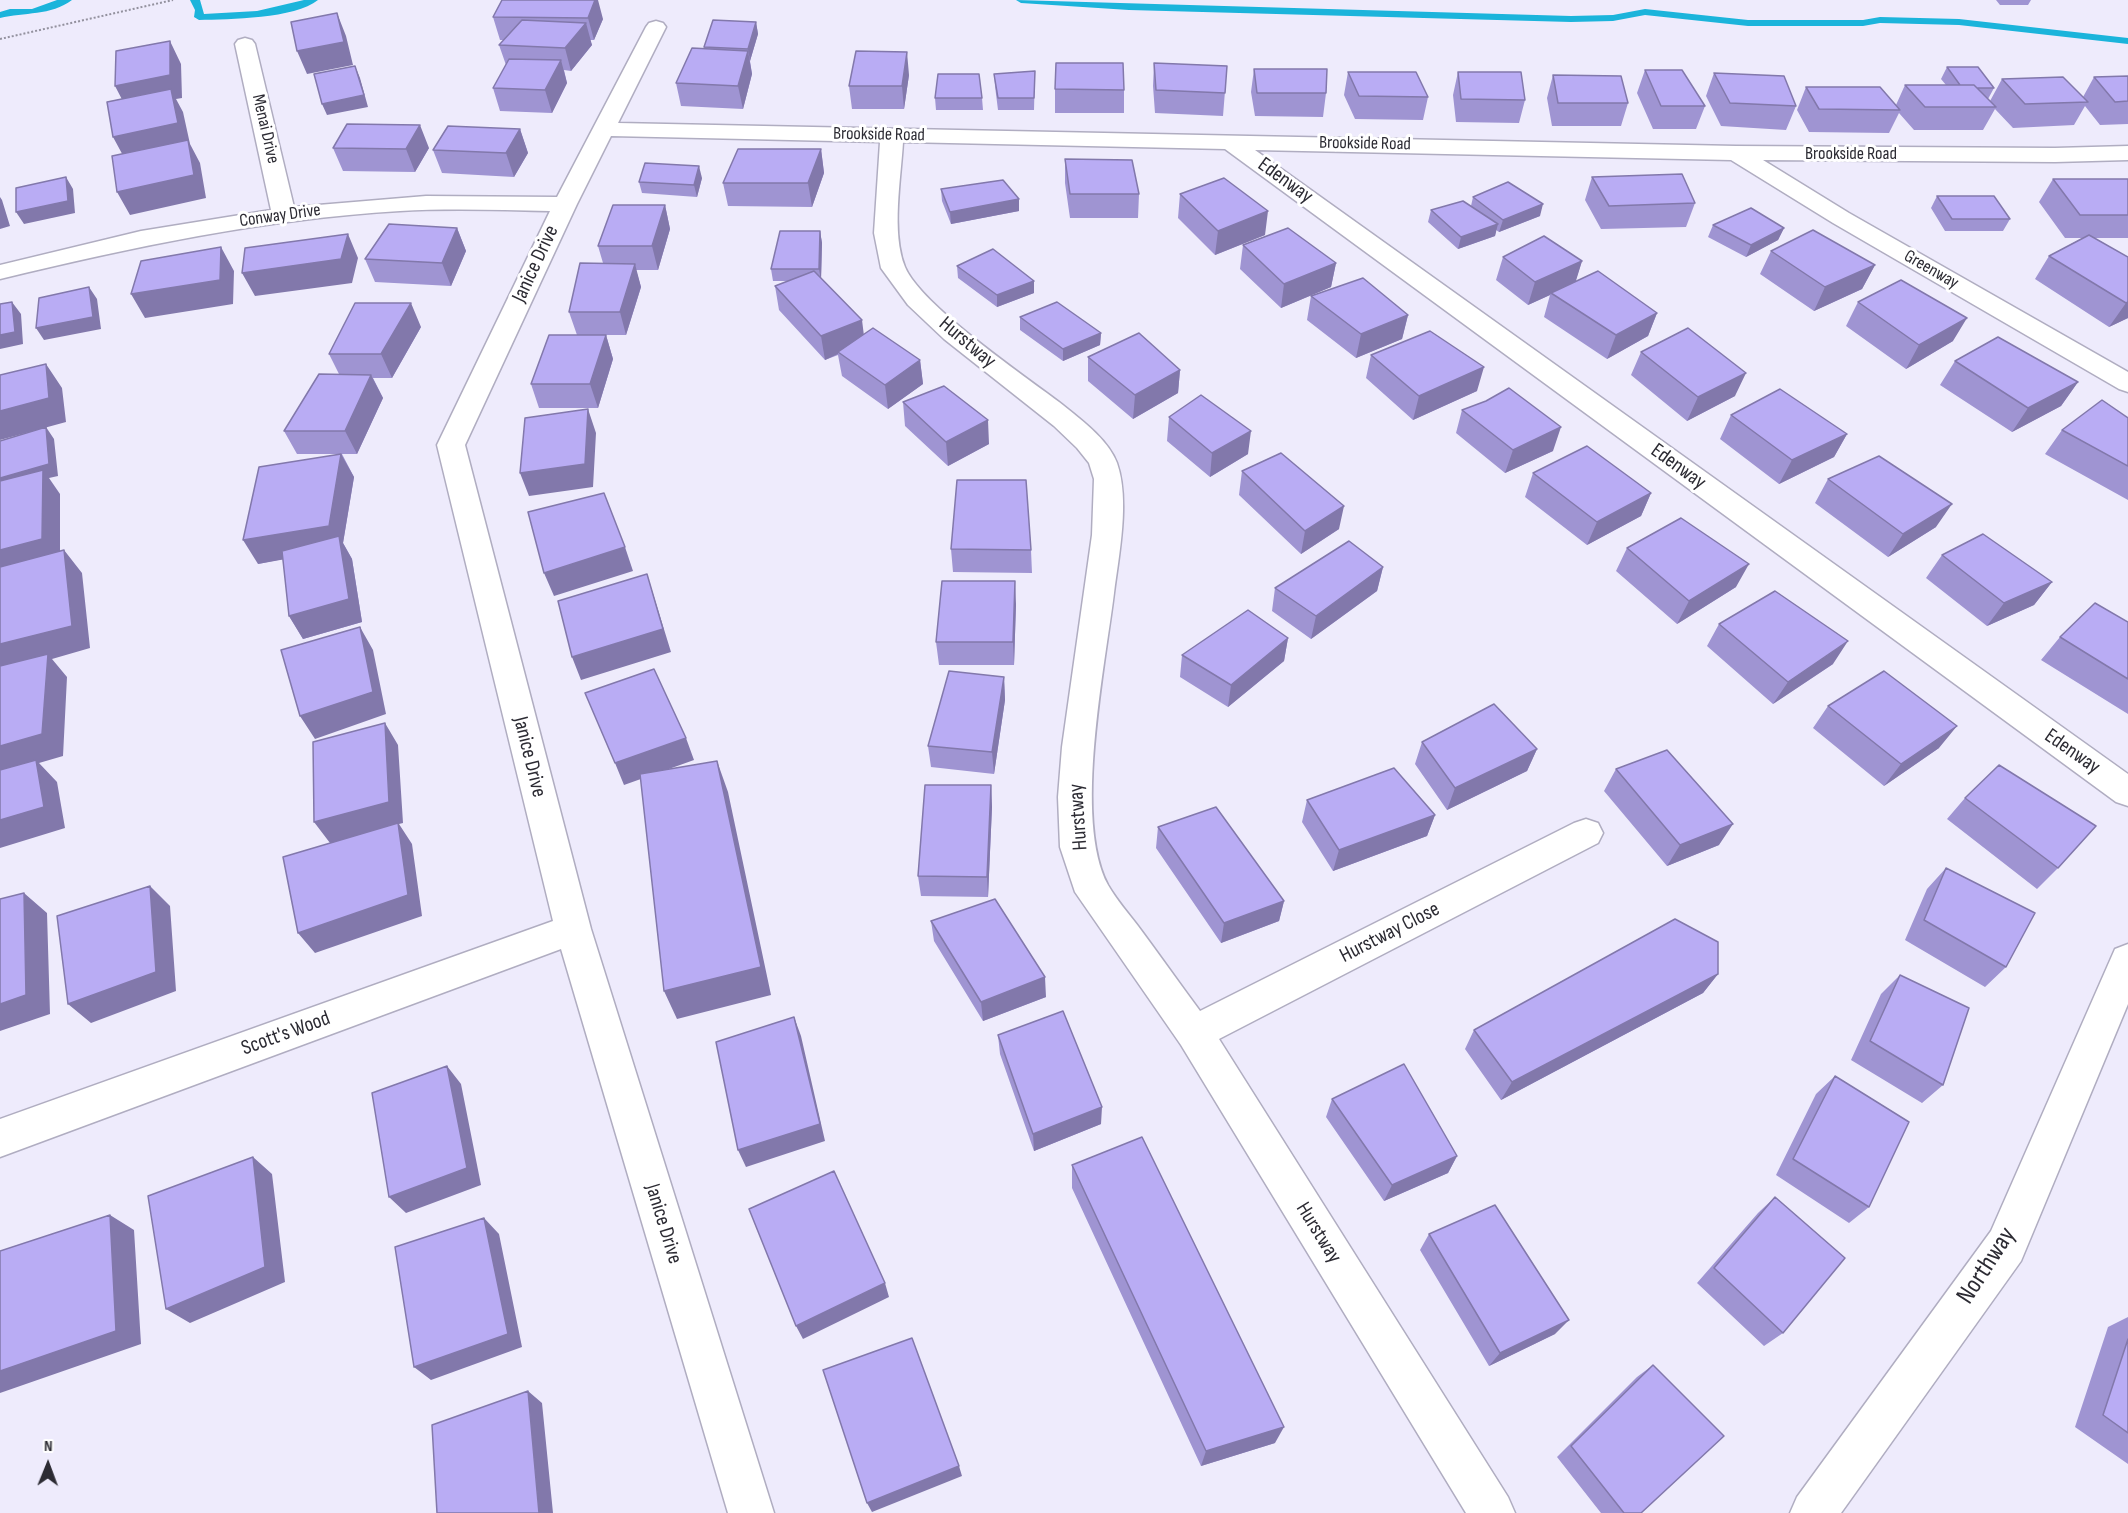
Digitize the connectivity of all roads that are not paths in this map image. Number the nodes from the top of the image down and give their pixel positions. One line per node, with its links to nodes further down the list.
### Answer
1 (656, 27): 3 (street, Janice Drive)
2 (245, 44): 9 (street, Menai Drive)
3 (602, 129): 4 (street, Brookside Road); 8 (street, Janice Drive)
4 (892, 135): 5 (street, Brookside Road); 16 (street, Hurstway)
5 (1229, 141): 6 (street, Brookside Road); 12 (street, Edenway)
6 (1736, 153): 7 (street, Brookside Road); 11 (street, Greenway)
7 (2128, 153)
8 (565, 204): 9 (street, Conway Drive); 14 (street, Janice Drive)
9 (284, 214): 10 (street, Conway Drive)
10 (0, 272)
11 (2128, 384)
12 (2128, 792)
13 (1586, 833): 16 (street, Hurstway Close)
14 (573, 929): 17 (street, Scott's Wood); 18 (street, Janice Drive)
15 (2128, 960): 20 (street, Northway)
16 (1194, 1033): 19 (street, Hurstway)
17 (0, 1138)
18 (751, 1513)
19 (1492, 1513)
20 (1813, 1513)

